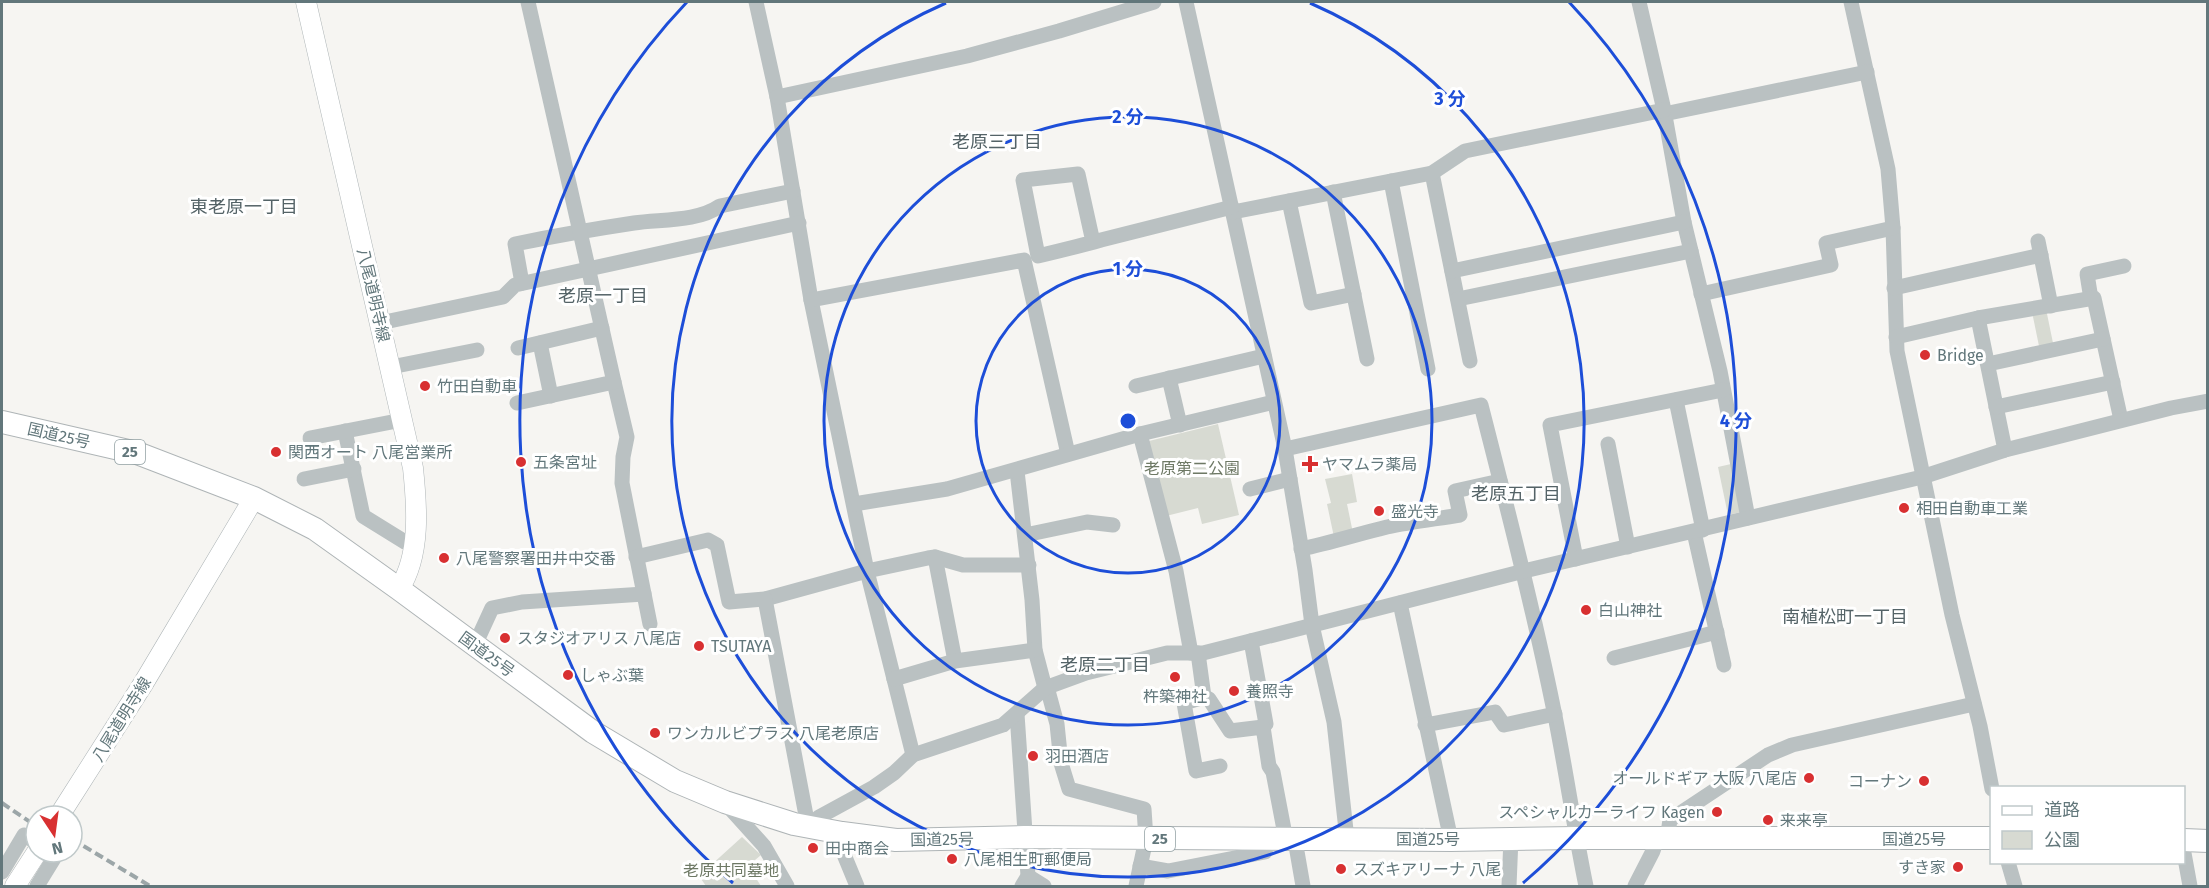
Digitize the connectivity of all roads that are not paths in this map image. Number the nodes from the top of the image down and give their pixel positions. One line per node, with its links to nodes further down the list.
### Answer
1 (306, 2): 35 (main road, 八尾道明寺線)
2 (528, 2): 20 (street)
3 (756, 2): 9 (street)
4 (1154, 2): 9 (street)
5 (1186, 2): 16 (street)
6 (1639, 2): 10 (street)
7 (1851, 2): 8 (street)
8 (1867, 72): 10 (street); 19 (street)
9 (777, 97): 13 (street)
10 (1664, 112): 11 (street); 17 (street)
11 (1432, 173): 12 (street); 25 (street)
12 (1391, 182): 14 (street); 47 (street)
13 (793, 191): 18 (street); 20 (street)
14 (1333, 192): 15 (street); 28 (street)
15 (1288, 201): 16 (street); 28 (street)
16 (1232, 210): 21 (street); 42 (street)
17 (1684, 222): 22 (street); 25 (street)
18 (798, 223): 24 (street); 32 (street)
19 (1893, 228): 27 (street); 29 (street)
20 (579, 231): 24 (street); 26 (street)
21 (1093, 242): 21 (street)
22 (1691, 251): 29 (street); 30 (street)
23 (2124, 266): 31 (street)
24 (588, 268): 26 (street); 36 (street)
25 (1452, 271): 30 (street)
26 (522, 284): 35 (street)
27 (1894, 288): 33 (street); 37 (street)
28 (1354, 294): 43 (street)
29 (1701, 294): 52 (street)
30 (1458, 299): 44 (street)
31 (2091, 299): 33 (street); 38 (street)
32 (811, 300): 69 (street); 78 (street)
33 (2051, 306): 34 (street)
34 (1978, 318): 37 (street); 45 (street)
35 (380, 323): 46 (main road, 八尾道明寺線)
36 (602, 328): 39 (street); 49 (street)
37 (1896, 337): 72 (street)
38 (2103, 339): 45 (street); 50 (street)
39 (540, 343): 40 (street); 53 (street)
40 (518, 348)
41 (477, 350): 46 (street)
42 (1264, 356): 48 (street); 56 (street)
43 (1367, 359)
44 (1470, 361)
45 (1988, 364): 58 (street)
46 (391, 367): 59 (main road, 八尾道明寺線)
47 (1428, 369)
48 (1169, 378): 51 (street); 62 (street)
49 (614, 382): 53 (street); 86 (street)
50 (2113, 382): 58 (street); 60 (street)
51 (1136, 386)
52 (1722, 390): 54 (street); 79 (street)
53 (551, 396): 57 (street)
54 (1676, 400): 81 (street); 88 (street)
55 (2208, 401): 60 (street)
56 (1274, 402): 62 (street); 67 (street)
57 (517, 403)
58 (1996, 407): 68 (street)
59 (402, 420): 63 (street); 83 (main road, 八尾道明寺線)
60 (2121, 420): 68 (street)
61 (2, 422): 77 (highway, 国道25号 / 25)
62 (1180, 424): 64 (street)
63 (345, 431): 65 (street); 70 (street)
64 (1140, 434): 69 (street); 102 (street)
65 (310, 438)
66 (1608, 444): 84 (street)
67 (1285, 450): 74 (street); 75 (street)
68 (2005, 450): 72 (street)
69 (1068, 454): 71 (street)
70 (354, 469): 73 (street); 83 (street)
71 (1017, 471): 78 (street); 82 (street)
72 (1922, 477): 79 (street); 109 (street)
73 (304, 479)
74 (1290, 479): 76 (street); 85 (street)
75 (1500, 481): 85 (street); 91 (street)
76 (1250, 489)
77 (254, 498): 92 (highway, 国道25号 / 25); 118 (main road, 八尾道明寺線)
78 (854, 504): 90 (street)
79 (1748, 518): 81 (street)
80 (1113, 525): 82 (street)
81 (1698, 531): 84 (street); 98 (street)
82 (1025, 535): 89 (street)
83 (414, 545): 92 (main road, 八尾道明寺線)
84 (1628, 547): 88 (street)
85 (1301, 549): 97 (street)
86 (636, 557): 93 (street); 94 (street)
87 (935, 558): 89 (street); 90 (street); 104 (street)
88 (1576, 560): 91 (street)
89 (1029, 565): 101 (street)
90 (867, 571): 94 (street); 106 (street)
91 (1524, 571): 95 (street); 111 (street)
92 (399, 589): 100 (highway, 国道25号 / 25)
93 (644, 594): 96 (street); 100 (street)
94 (765, 599): 119 (street)
95 (1400, 603): 97 (street); 112 (street)
96 (650, 624)
97 (1312, 625): 99 (street); 127 (street)
98 (1717, 632): 103 (street); 105 (street)
99 (1251, 641): 102 (street); 113 (street)
100 (475, 645): 117 (highway, 国道25号 / 25)
101 (1035, 650): 104 (street); 107 (street)
102 (1194, 653): 107 (street); 108 (street)
103 (1614, 658)
104 (955, 661): 106 (street)
105 (1724, 664)
106 (894, 679): 114 (street)
107 (1046, 688): 110 (street); 126 (street)
108 (1204, 697): 113 (street); 115 (street)
109 (1974, 704): 116 (street); 128 (street)
110 (1017, 714): 114 (street); 122 (street)
111 (1555, 714): 112 (street); 124 (street)
112 (1425, 725): 130 (street)
113 (1263, 727): 129 (street)
114 (913, 755): 119 (street)
115 (1220, 766)
116 (1991, 786)
117 (725, 802): 119 (highway, 国道25号 / 25); 142 (street)
118 (67, 804)
119 (808, 826): 120 (highway, 国道25号 / 25)
120 (842, 833): 122 (highway, 国道25号 / 25); 143 (street)
121 (24, 835): 138 (street)
122 (1024, 837): 126 (highway, 国道25号 / 25); 139 (street)
123 (1511, 838): 124 (highway, 国道25号 / 25); 130 (highway, 国道25号 / 25); 147 (street)
124 (1576, 838): 128 (highway, 国道25号 / 25); 148 (street)
125 (1990, 838): 128 (highway, 国道25号 / 25)
126 (1146, 839): 129 (highway, 国道25号 / 25); 137 (street)
127 (1347, 839): 129 (highway, 国道25号 / 25); 130 (highway, 国道25号 / 25)
128 (1662, 839): 149 (street)
129 (1283, 840): 137 (street); 146 (street)
130 (1451, 840)
131 (2185, 840): 132 (highway)
132 (2208, 841)
133 (2185, 858): 151 (street)
134 (24, 864): 140 (main road)
135 (50, 864): 141 (street)
136 (2009, 864): 150 (street)
137 (1140, 867): 145 (street)
138 (2, 872)
139 (1025, 881): 144 (street)
140 (15, 886)
141 (37, 886)
142 (787, 886)
143 (857, 886)
144 (1044, 886)
145 (1136, 886)
146 (1302, 886)
147 (1509, 886)
148 (1586, 886)
149 (1635, 886)
150 (2015, 886)
151 (2190, 886)

